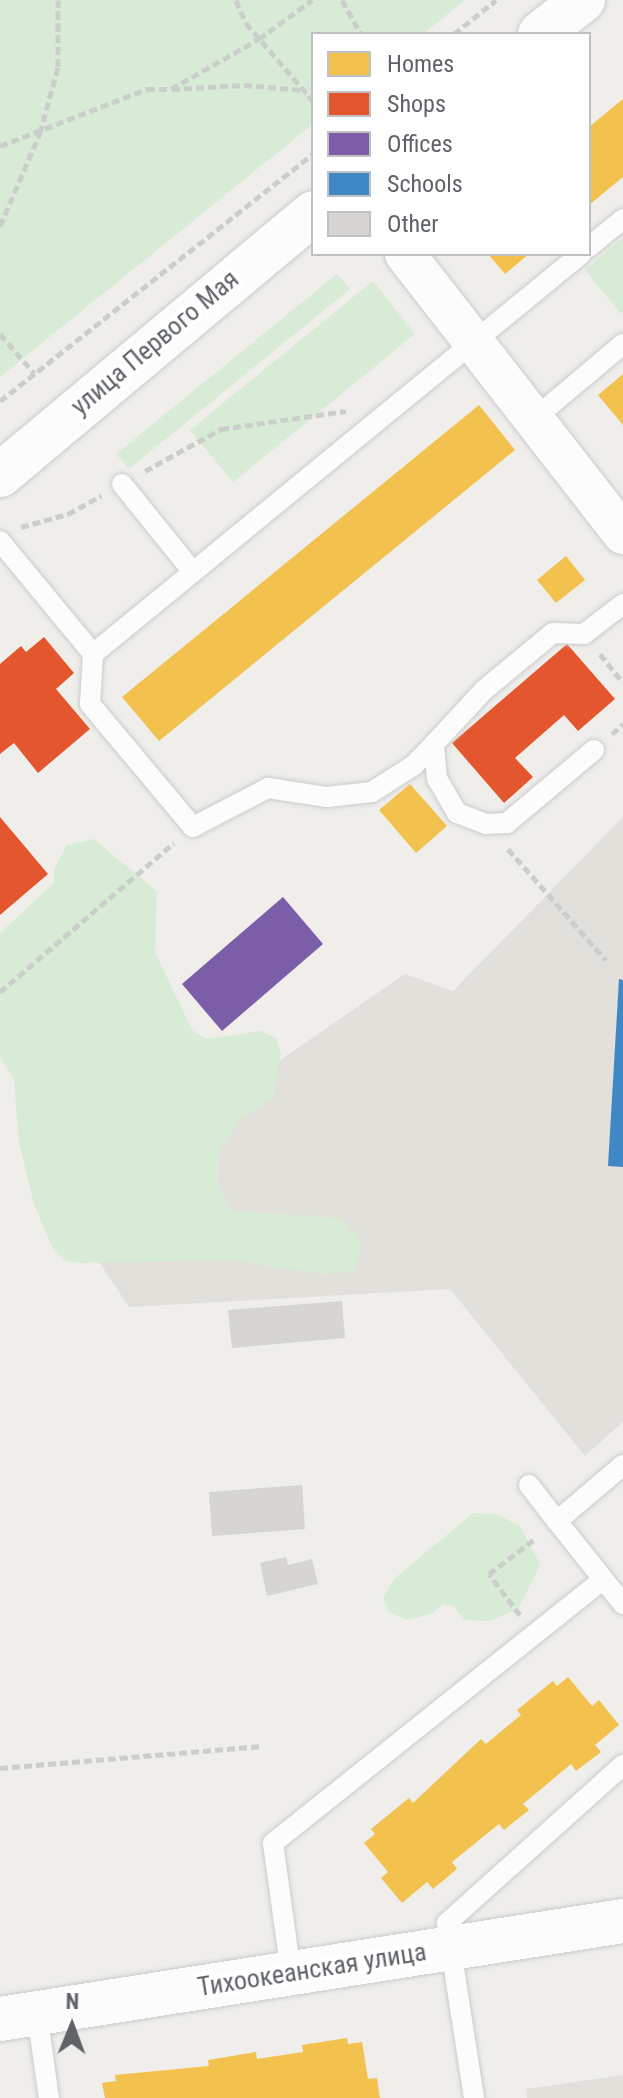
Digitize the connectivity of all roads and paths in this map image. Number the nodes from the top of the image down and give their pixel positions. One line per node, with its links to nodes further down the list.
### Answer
1 (58, 0): 14 (path)
2 (236, 0): 10 (path)
3 (312, 0): 10 (path)
4 (342, 0): 7 (path)
5 (496, 0): 8 (path)
6 (583, 0): 9 (street)
7 (360, 32)
8 (456, 32)
9 (543, 32)
10 (259, 39): 11 (path); 12 (path)
11 (171, 89): 12 (path); 14 (path)
12 (302, 90): 13 (path)
13 (311, 99)
14 (40, 133): 15 (path); 19 (path)
15 (0, 146)
16 (311, 156): 26 (path)
17 (311, 215): 30 (street, улица Первого Мая)
18 (623, 219): 20 (lane)
19 (0, 226)
20 (591, 245)
21 (407, 256): 24 (street)
22 (579, 256): 24 (lane)
23 (0, 334): 26 (path)
24 (476, 340): 28 (lane); 29 (street)
25 (623, 344): 29 (lane)
26 (34, 373): 27 (path)
27 (0, 401)
28 (399, 404): 31 (path); 34 (lane)
29 (535, 418): 32 (street)
30 (0, 475)
31 (122, 484): 33 (path); 34 (lane)
32 (623, 534)
33 (7, 535): 37 (lane)
34 (193, 572): 37 (lane)
35 (623, 604): 36 (lane)
36 (584, 634): 38 (path); 39 (lane)
37 (93, 654): 42 (lane)
38 (623, 682)
39 (434, 744): 41 (lane); 42 (lane)
40 (594, 750): 41 (lane)
41 (486, 824): 43 (path)
42 (193, 827): 44 (path)
43 (606, 960)
44 (0, 992)
45 (623, 1465): 47 (lane)
46 (529, 1485): 47 (lane)
47 (557, 1521): 48 (lane); 50 (path)
48 (603, 1580): 49 (lane); 50 (lane)
49 (623, 1604)
50 (535, 1634): 56 (lane)
51 (261, 1746): 53 (path)
52 (623, 1765): 55 (lane)
53 (0, 1768)
54 (623, 1921): 55 (street, Тихоокеанская улица)
55 (450, 1948): 56 (street, Тихоокеанская улица); 59 (lane)
56 (291, 1973): 57 (street, Тихоокеанская улица)
57 (18, 2016): 58 (lane)
58 (49, 2098)
59 (474, 2098)

